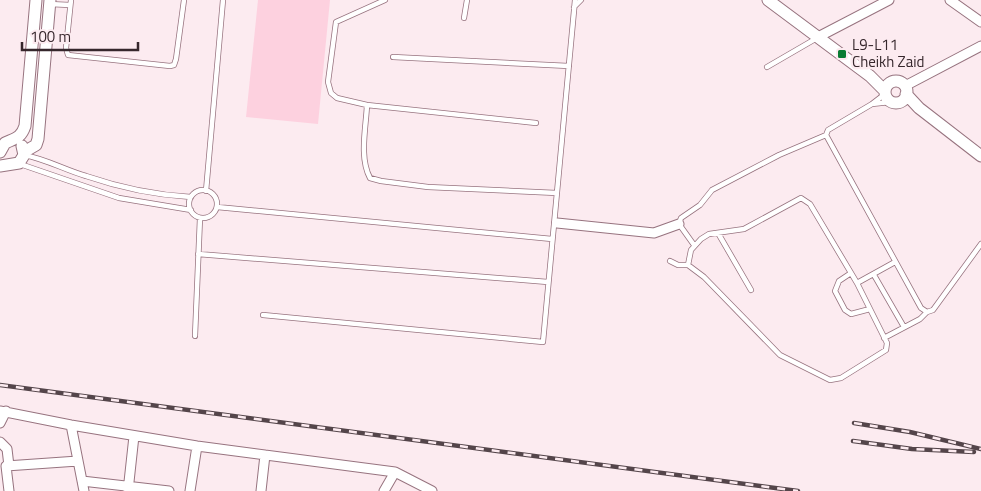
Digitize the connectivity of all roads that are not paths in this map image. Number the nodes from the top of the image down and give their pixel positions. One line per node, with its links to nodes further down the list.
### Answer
1 (184, 0): 12 (lane)
2 (223, 0): 31 (lane)
3 (385, 0): 23 (lane)
4 (467, 0): 14 (lane)
5 (575, 0): 13 (lane)
6 (581, 0): 13 (lane)
7 (768, 0): 16 (main road)
8 (889, 0): 16 (street)
9 (950, 0): 15 (street)
10 (36, 1): 11 (main road); 24 (main road)
11 (49, 2): 12 (lane); 25 (main road)
12 (71, 3)
13 (574, 7): 19 (lane)
14 (464, 18)
15 (981, 22)
16 (818, 37): 20 (lane); 21 (main road)
17 (981, 46): 21 (street)
18 (393, 56): 19 (lane)
19 (569, 66): 32 (lane)
20 (767, 68)
21 (894, 93): 22 (lane); 22 (lane); 29 (main road)
22 (872, 104): 27 (lane)
23 (368, 105): 26 (lane); 32 (lane)
24 (27, 110): 25 (main road); 28 (main road)
25 (40, 111): 30 (main road)
26 (536, 123)
27 (826, 135): 38 (lane); 45 (lane)
28 (4, 146): 30 (main road); 30 (main road)
29 (981, 156)
30 (15, 160): 33 (lane); 35 (lane)
31 (206, 191): 33 (lane); 34 (lane)
32 (557, 193): 40 (lane)
33 (191, 197): 35 (lane)
34 (217, 207): 36 (lane); 40 (lane)
35 (191, 210): 36 (lane)
36 (200, 218): 43 (lane)
37 (557, 223): 38 (street)
38 (679, 224): 42 (lane)
39 (718, 233): 42 (lane); 47 (lane); 51 (lane)
40 (552, 239): 49 (lane)
41 (981, 244): 53 (lane)
42 (694, 245): 46 (lane)
43 (198, 254): 49 (lane); 56 (lane)
44 (670, 261): 46 (lane)
45 (895, 262): 48 (lane); 53 (lane)
46 (688, 265): 57 (lane)
47 (851, 273): 50 (lane); 52 (lane)
48 (874, 274): 50 (lane); 55 (lane)
49 (548, 282): 54 (lane)
50 (857, 283): 52 (lane)
51 (751, 290)
52 (870, 309): 57 (lane)
53 (927, 312): 55 (lane)
54 (263, 315)
55 (904, 327): 57 (lane)
56 (195, 336)
57 (884, 338)
58 (3, 411): 59 (street); 60 (street)
59 (0, 422)
60 (71, 425): 61 (street); 65 (street)
61 (134, 436): 63 (street); 69 (street)
62 (0, 442): 66 (street)
63 (197, 446): 64 (street); 74 (street)
64 (265, 455): 67 (street); 75 (street)
65 (78, 461): 66 (street); 68 (street)
66 (9, 466): 71 (street)
67 (395, 472): 70 (street); 76 (street)
68 (82, 481): 69 (street); 72 (street)
69 (128, 489): 73 (street)
70 (426, 490)
71 (10, 491)
72 (84, 491)
73 (169, 491)
74 (190, 491)
75 (261, 491)
76 (384, 491)

